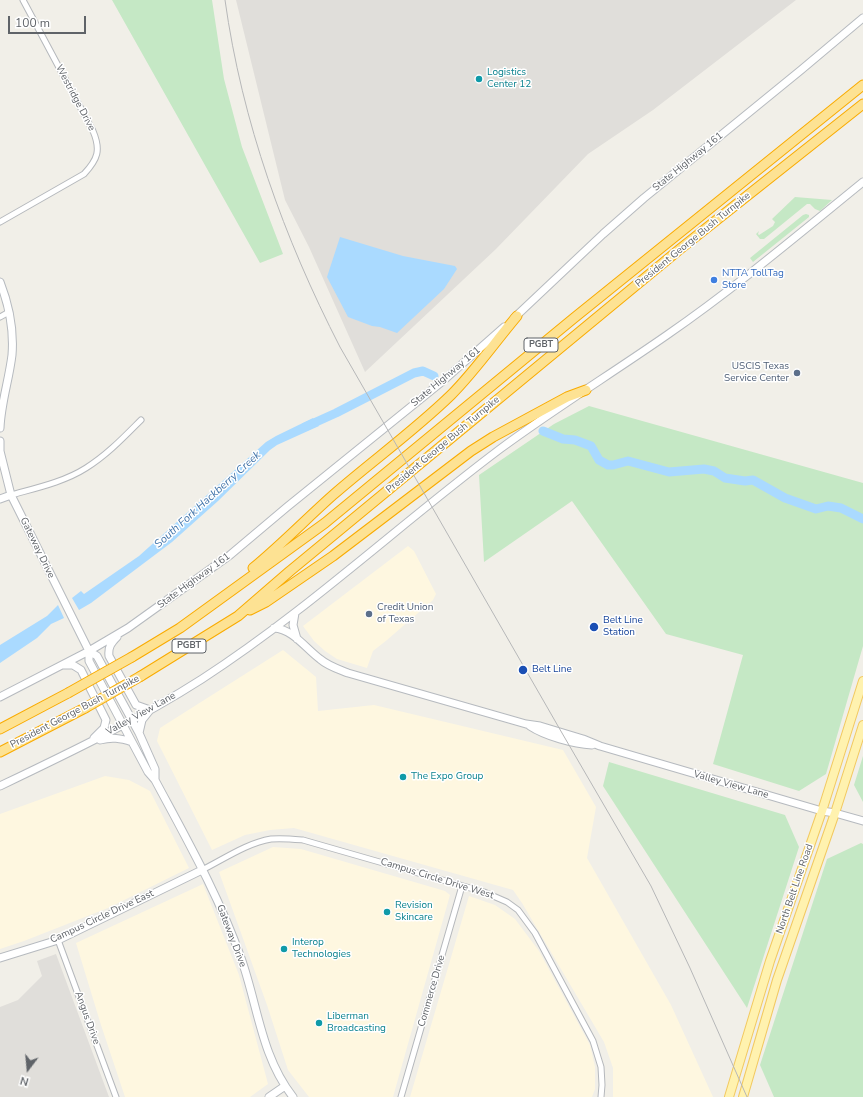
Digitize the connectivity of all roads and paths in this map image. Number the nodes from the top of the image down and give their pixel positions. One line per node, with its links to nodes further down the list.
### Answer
1 (23, 0): 6 (street, Westridge Drive)
2 (863, 18): 9 (main road, State Highway 161)
3 (863, 85): 17 (highway, President George Bush Turnpike / PGBT)
4 (863, 104): 19 (highway, President George Bush Turnpike / PGBT)
5 (863, 182): 11 (main road)
6 (0, 222)
7 (0, 282): 8 (main road)
8 (9, 312): 10 (street); 13 (main road)
9 (517, 316): 17 (highway); 20 (main road, State Highway 161)
10 (0, 317)
11 (586, 390): 18 (main road); 19 (highway)
12 (141, 420): 15 (street)
13 (0, 428)
14 (0, 441): 15 (main road, Gateway Drive)
15 (11, 495): 16 (main road); 23 (main road, Gateway Drive)
16 (0, 499)
17 (217, 601): 31 (highway, President George Bush Turnpike / PGBT, bridge)
18 (295, 612): 21 (main road); 22 (main road)
19 (238, 616): 35 (highway, President George Bush Turnpike / PGBT, bridge)
20 (128, 628): 23 (main road, State Highway 161); 27 (main road)
21 (274, 628): 22 (main road, Valley View Lane); 27 (main road, Valley View Lane)
22 (297, 638): 38 (main road, Valley View Lane)
23 (89, 651): 24 (main road, State Highway 161); 28 (main road, Gateway Drive); 29 (main road, Gateway Drive)
24 (61, 665): 26 (main road, State Highway 161); 34 (main road)
25 (863, 681): 38 (main road, North Belt Line Road)
26 (0, 697)
27 (150, 710): 28 (main road, Valley View Lane); 32 (main road)
28 (132, 720): 29 (main road, Valley View Lane); 32 (main road, Gateway Drive)
29 (123, 725): 33 (main road, Gateway Drive); 34 (main road, Valley View Lane)
30 (863, 725): 39 (main road, North Belt Line Road)
31 (0, 729)
32 (139, 733): 36 (main road, Gateway Drive)
33 (132, 742): 34 (main road); 36 (main road, Gateway Drive)
34 (88, 743): 37 (main road, Valley View Lane)
35 (0, 752)
36 (155, 780): 41 (main road, Gateway Drive)
37 (0, 786)
38 (822, 811): 39 (main road, Valley View Lane); 51 (main road, North Belt Line Road)
39 (835, 813): 40 (main road, Valley View Lane); 52 (main road, North Belt Line Road)
40 (863, 821)
41 (202, 870): 42 (street, Campus Circle Drive West); 43 (main road, Campus Circle Drive East); 45 (main road, Gateway Drive)
42 (462, 886): 49 (street, Commerce Drive); 50 (street, Campus Circle Drive West)
43 (58, 940): 44 (main road, Campus Circle Drive East); 46 (street, Angus Drive)
44 (0, 958)
45 (285, 1086): 47 (main road); 48 (main road, Gateway Drive)
46 (116, 1097)
47 (269, 1097)
48 (293, 1097)
49 (401, 1097)
50 (601, 1097)
51 (729, 1097)
52 (743, 1097)

